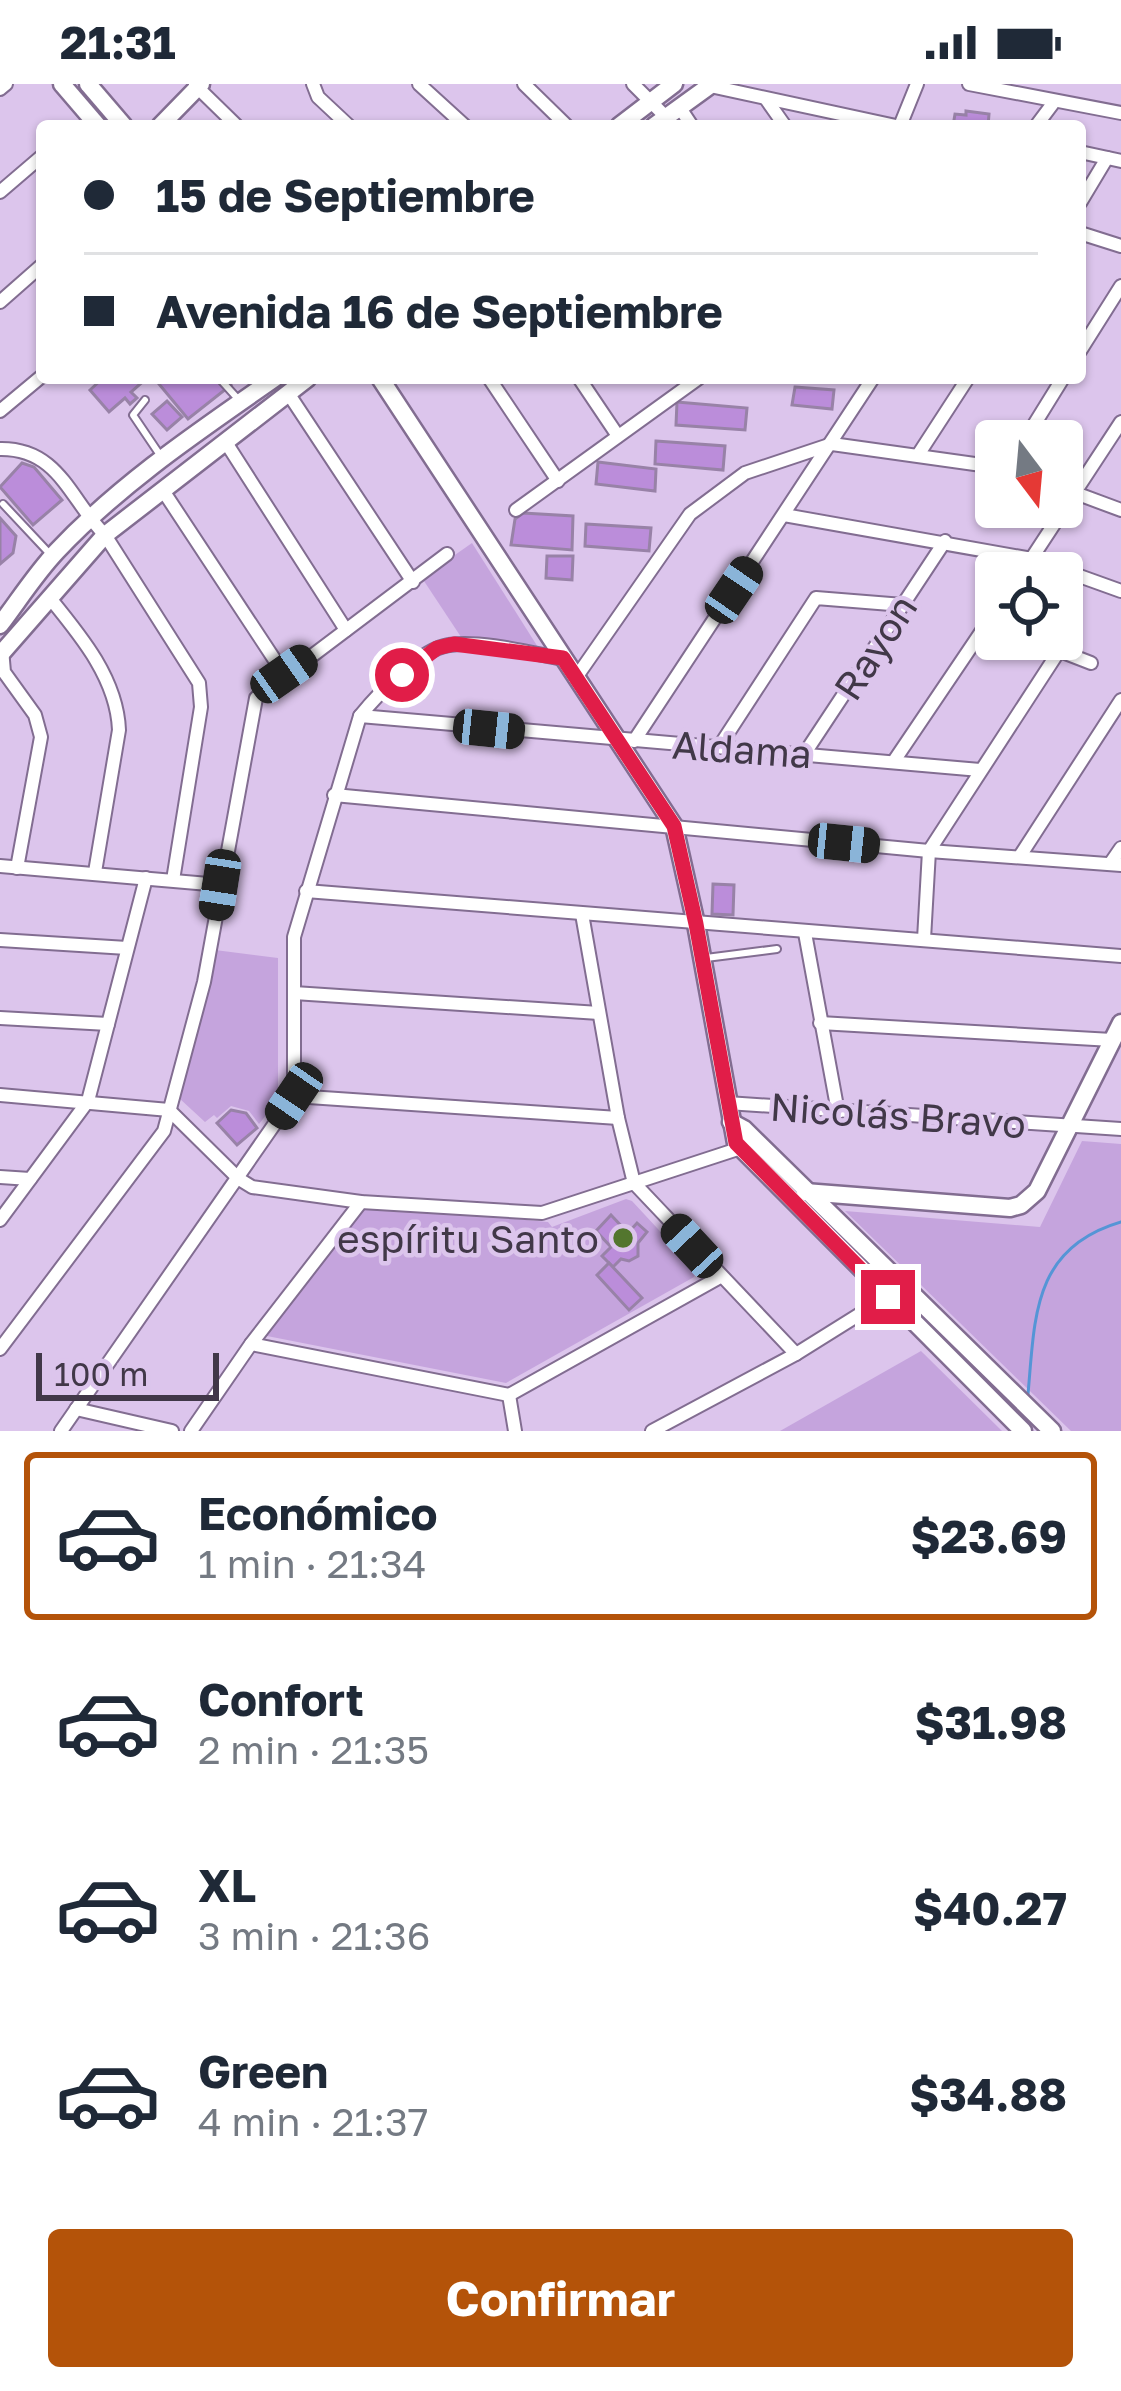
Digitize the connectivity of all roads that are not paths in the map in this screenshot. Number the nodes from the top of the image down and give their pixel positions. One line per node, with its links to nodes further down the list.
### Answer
1 (62, 84): 17 (street)
2 (88, 84): 18 (street)
3 (313, 84): 21 (street)
4 (419, 84): 22 (street)
5 (524, 84): 23 (street)
6 (633, 84): 13 (street)
7 (674, 84): 13 (street)
8 (917, 84): 27 (street)
9 (969, 84): 14 (street)
10 (198, 85): 19 (street); 20 (street)
11 (711, 85): 12 (street); 16 (street)
12 (766, 99): 25 (street); 26 (street)
13 (651, 101): 16 (street); 24 (street)
14 (1054, 102): 15 (street); 28 (street)
15 (1121, 113)
16 (667, 117)
17 (86, 120)
18 (119, 120)
19 (166, 120)
20 (231, 120)
21 (343, 120)
22 (458, 120)
23 (560, 120)
24 (627, 120)
25 (781, 120)
26 (869, 120)
27 (901, 120)
28 (1040, 120)
29 (1114, 159): 32 (street)
30 (36, 162): 31 (street)
31 (0, 192)
32 (1086, 195)
33 (1086, 235): 34 (street)
34 (1121, 246)
35 (36, 270): 37 (street)
36 (1121, 286): 38 (street)
37 (0, 302)
38 (1086, 341)
39 (36, 381): 53 (street)
40 (223, 384): 52 (lane)
41 (266, 384): 52 (street)
42 (300, 384): 50 (street)
43 (384, 384): 86 (street)
44 (493, 384): 65 (street)
45 (583, 384): 57 (street)
46 (679, 384): 57 (street)
47 (870, 384): 59 (street)
48 (964, 384): 61 (street)
49 (1059, 384): 54 (street)
50 (288, 393): 56 (street); 79 (street)
51 (145, 400): 62 (lane)
52 (236, 405): 56 (street); 62 (street)
53 (0, 411)
54 (1037, 420)
55 (1121, 422): 64 (street)
56 (242, 427): 58 (street)
57 (618, 436): 65 (street)
58 (225, 441): 66 (street); 84 (street)
59 (832, 444): 61 (street); 71 (street); 92 (street)
60 (0, 449): 72 (street)
61 (918, 455): 63 (street)
62 (162, 458): 72 (street)
63 (975, 464)
64 (1083, 471)
65 (558, 481): 69 (street)
66 (163, 488): 73 (street); 91 (street)
67 (1083, 496): 70 (street)
68 (3, 504): 77 (lane)
69 (516, 510)
70 (1121, 510)
71 (784, 515): 74 (street); 95 (street)
72 (88, 518): 73 (street); 77 (street)
73 (105, 535): 81 (street); 110 (street)
74 (945, 541): 75 (street); 82 (street, Rayon)
75 (998, 552)
76 (447, 554): 79 (street)
77 (52, 556): 83 (street)
78 (1083, 577): 80 (street)
79 (413, 582): 84 (street)
80 (1121, 591)
81 (49, 597): 87 (street); 108 (street)
82 (903, 605): 96 (street); 97 (street, Rayon)
83 (0, 625)
84 (346, 630): 91 (street)
85 (975, 648): 98 (street)
86 (563, 658): 92 (street); 94 (street)
87 (2, 659): 107 (street)
88 (1053, 660): 99 (street)
89 (1083, 660): 90 (street)
90 (1091, 663)
91 (284, 674): 111 (street)
92 (575, 679): 95 (street)
93 (1121, 700): 104 (street)
94 (360, 716): 95 (street, Aldama); 100 (street)
95 (626, 741): 96 (street, Aldama); 101 (street)
96 (719, 747): 97 (street, Aldama)
97 (805, 753): 98 (street, Aldama)
98 (894, 761): 99 (street, Aldama)
99 (980, 770): 103 (street)
100 (334, 795): 101 (street); 112 (street)
101 (674, 826): 103 (street); 114 (street)
102 (1121, 848): 105 (street)
103 (929, 851): 104 (street); 116 (street)
104 (1021, 856): 105 (street)
105 (1116, 865)
106 (0, 866): 107 (street)
107 (17, 868): 108 (street)
108 (94, 872): 109 (street)
109 (146, 878): 110 (street); 118 (street)
110 (173, 880): 111 (street)
111 (220, 885): 131 (street)
112 (306, 891): 113 (street); 122 (street)
113 (582, 914): 114 (street); 123 (street)
114 (696, 924): 115 (street); 121 (street)
115 (805, 933): 116 (street); 125 (street)
116 (924, 939): 120 (street)
117 (0, 940): 118 (street)
118 (127, 948): 126 (street)
119 (777, 950): 121 (lane)
120 (1121, 956)
121 (702, 958): 132 (street)
122 (294, 993): 123 (street); 129 (street)
123 (599, 1013): 134 (street)
124 (0, 1018): 126 (street)
125 (820, 1023): 127 (street); 133 (street)
126 (108, 1024): 130 (street)
127 (1116, 1031): 135 (street)
128 (0, 1095): 130 (street)
129 (294, 1096): 134 (street); 140 (street)
130 (88, 1101): 131 (street); 139 (street)
131 (169, 1110): 140 (street); 148 (street)
132 (729, 1112): 133 (street, Nicolás Bravo); 137 (street)
133 (838, 1112): 135 (street, Nicolás Bravo)
134 (618, 1118): 141 (street)
135 (1068, 1126): 136 (street, Nicolás Bravo); 142 (street)
136 (1121, 1130)
137 (747, 1144): 141 (street); 142 (street); 146 (street)
138 (0, 1177): 139 (street)
139 (30, 1179): 144 (street)
140 (238, 1179): 143 (street); 151 (street)
141 (634, 1183): 143 (street); 145 (street)
142 (805, 1192): 146 (street)
143 (361, 1202): 147 (street)
144 (0, 1220)
145 (721, 1277): 149 (street); 150 (street)
146 (896, 1292): 149 (street); 152 (street); 153 (street)
147 (251, 1344): 150 (street); 156 (street)
148 (0, 1349)
149 (796, 1354): 158 (street)
150 (509, 1395): 157 (street)
151 (76, 1409): 154 (street); 155 (street)
152 (1029, 1409): 153 (street); 159 (street)
153 (1021, 1429)
154 (61, 1431)
155 (172, 1431)
156 (190, 1431)
157 (515, 1431)
158 (652, 1431)
159 (1052, 1431)

